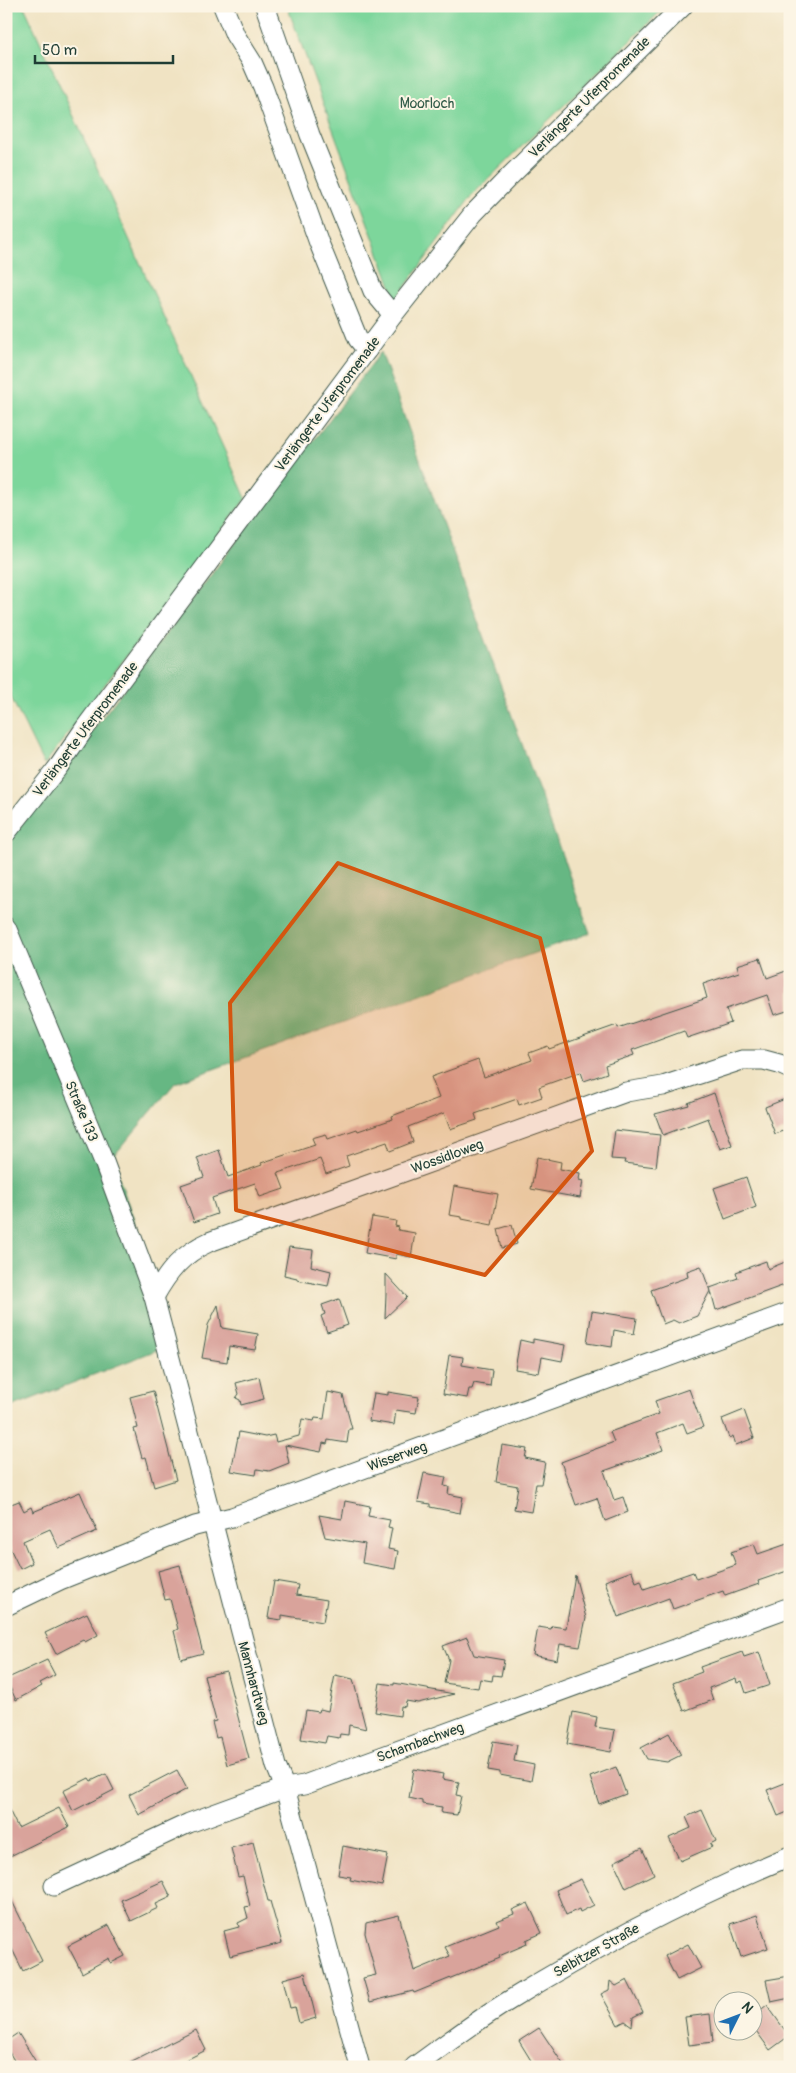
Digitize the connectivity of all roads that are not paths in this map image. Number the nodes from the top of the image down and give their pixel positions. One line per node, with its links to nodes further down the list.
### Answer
1 (223, 6): 5 (street)
2 (265, 6): 4 (street)
3 (683, 6): 4 (street, Verlängerte Uferpromenade)
4 (393, 315): 5 (street, Verlängerte Uferpromenade)
5 (367, 350): 6 (street, Verlängerte Uferpromenade)
6 (6, 833)
7 (6, 927): 9 (street, Straße 133)
8 (790, 1069): 9 (street, Wossidloweg)
9 (154, 1297): 11 (street, Mannhardtweg)
10 (790, 1312): 11 (street, Wisserweg)
11 (212, 1522): 12 (street, Wisserweg); 14 (street, Mannhardtweg)
12 (6, 1606)
13 (790, 1606): 14 (street, Schambachweg)
14 (285, 1788): 16 (street, Schambachweg); 17 (street, Mannhardtweg)
15 (790, 1856): 18 (street, Selbitzer Straße)
16 (54, 1886)
17 (360, 2067)
18 (414, 2067)

